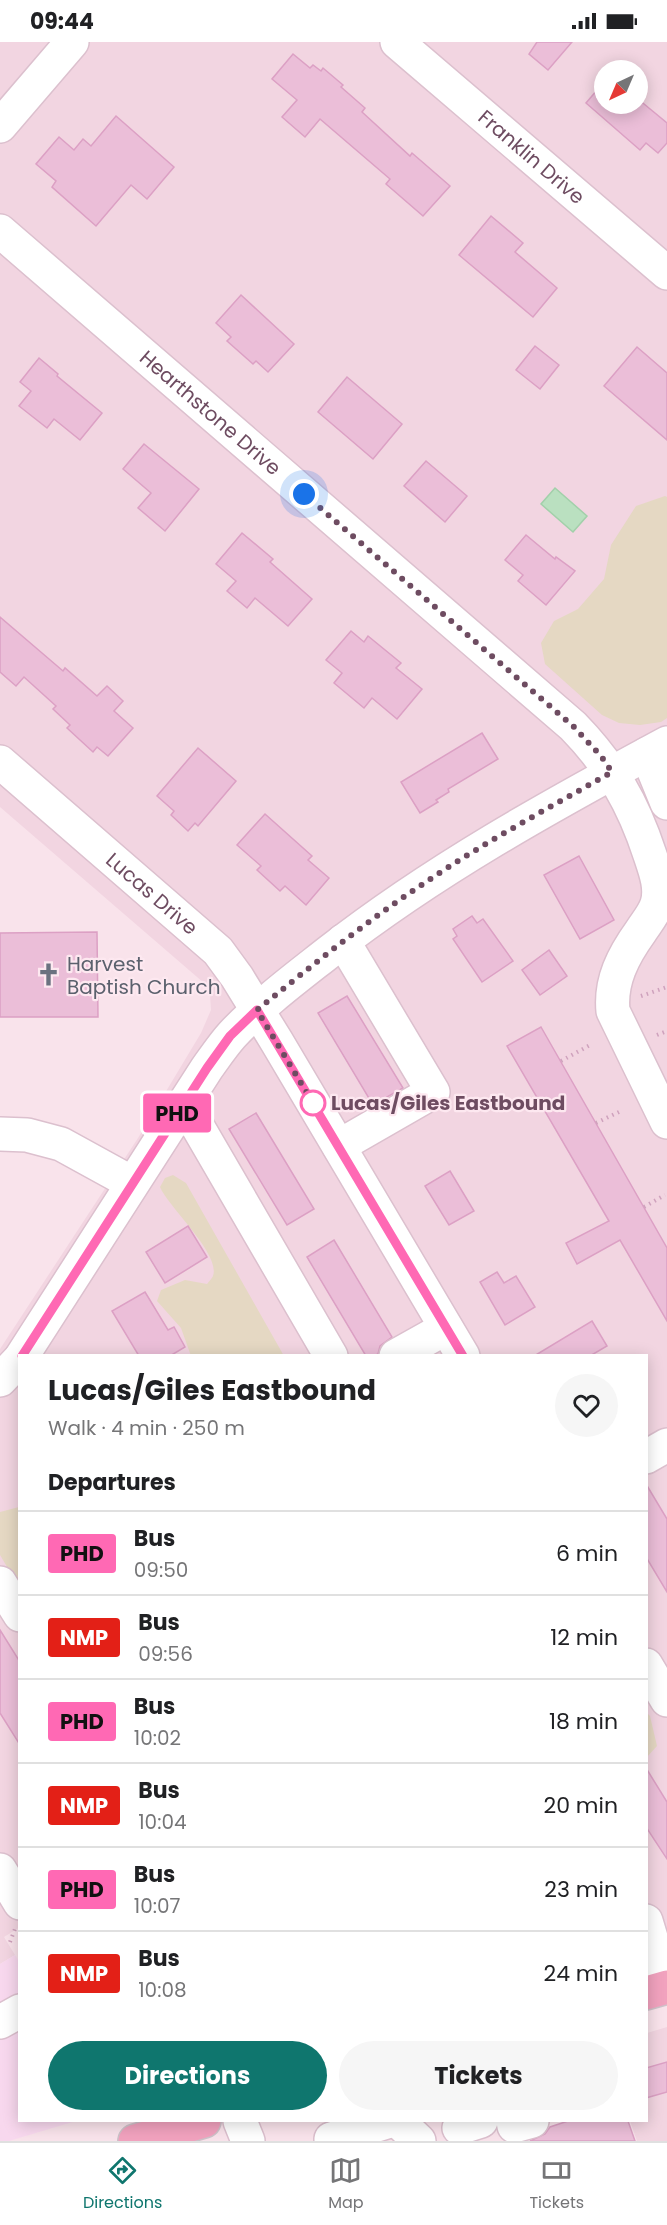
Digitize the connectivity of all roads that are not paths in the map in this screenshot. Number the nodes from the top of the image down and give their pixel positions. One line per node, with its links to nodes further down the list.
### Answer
1 (72, 42): 3 (street)
2 (397, 42): 5 (street, Franklin Drive)
3 (0, 126)
4 (0, 231): 8 (street, Hearthstone Drive)
5 (662, 258)
6 (657, 749): 8 (street); 9 (street)
7 (0, 762): 11 (street, Lucas Drive)
8 (612, 772): 10 (street); 13 (street, Hearthstone Drive)
9 (667, 803)
10 (343, 942): 11 (street); 15 (street)
11 (257, 1010): 12 (street); 15 (street, Lucas Drive)
12 (184, 1103): 16 (street); 19 (street)
13 (667, 1122)
14 (0, 1134): 16 (street)
15 (339, 1146): 17 (street, Lucas Drive)
16 (132, 1183): 18 (street)
17 (446, 1328): 20 (street); 21 (street, Lucas Drive)
18 (24, 1354)
19 (330, 1354)
20 (400, 1354)
21 (462, 1354)
22 (18, 1361): 23 (street)
23 (0, 1380)
24 (667, 1445): 25 (street)
25 (648, 1456)
26 (0, 1583): 27 (street)
27 (18, 1612)
28 (648, 1668): 29 (street)
29 (667, 1700)
30 (0, 1870): 31 (street)
31 (18, 1900)
32 (18, 1910): 33 (street)
33 (0, 1922)
34 (648, 1927): 35 (street)
35 (667, 1987): 36 (main road)
36 (648, 1992)
37 (18, 2012): 38 (street)
38 (0, 2022)
39 (199, 2122): 45 (main road)
40 (240, 2122): 47 (street)
41 (385, 2122): 46 (street)
42 (399, 2122): 48 (street)
43 (513, 2122): 44 (street)
44 (528, 2122)
45 (144, 2133)
46 (329, 2134)
47 (248, 2141)
48 (419, 2141)

